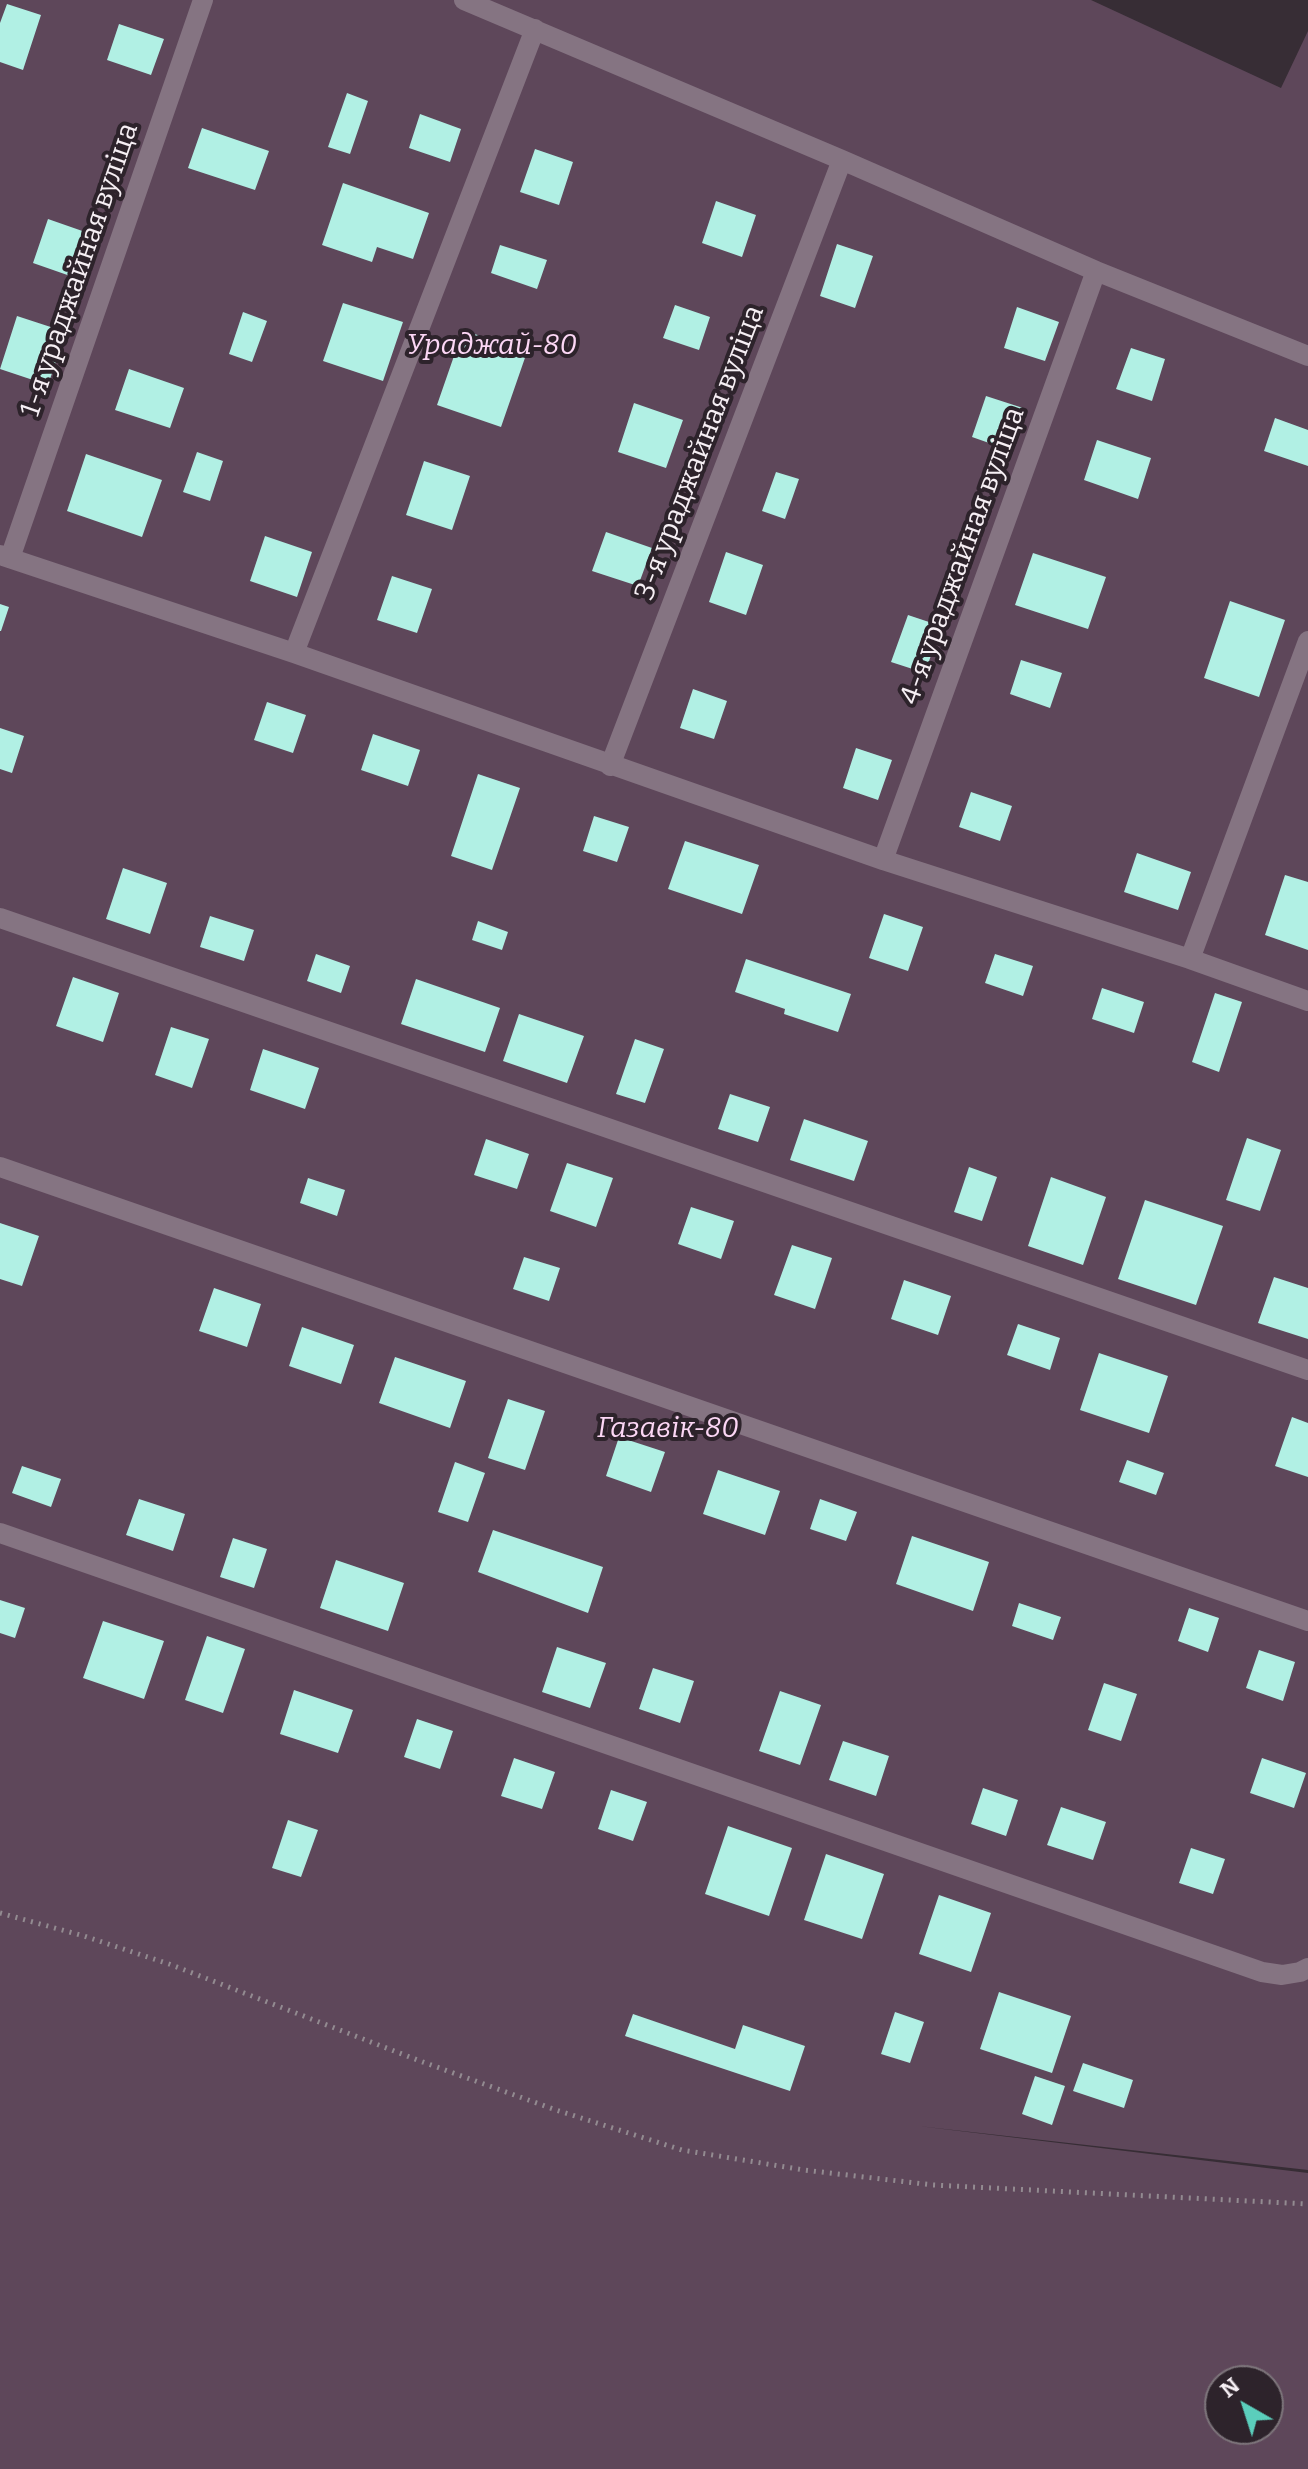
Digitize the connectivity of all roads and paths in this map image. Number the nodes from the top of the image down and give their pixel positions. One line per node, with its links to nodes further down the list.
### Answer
1 (203, 0): 7 (lane, 1-я ураджайная вуліца)
2 (464, 0): 3 (lane)
3 (535, 29): 4 (lane); 9 (lane)
4 (842, 160): 5 (lane); 10 (lane, 3-я ураджайная вуліца)
5 (1096, 271): 6 (lane); 11 (lane, 4-я ураджайная вуліца)
6 (1308, 356)
7 (5, 557): 9 (lane)
8 (1308, 641): 13 (lane)
9 (294, 653): 10 (lane)
10 (610, 766): 11 (lane)
11 (883, 860): 13 (lane)
12 (0, 918): 16 (lane)
13 (1190, 959): 14 (lane)
14 (1308, 1001)
15 (0, 1167): 18 (lane)
16 (1308, 1370)
17 (0, 1533): 20 (lane)
18 (1308, 1621)
19 (0, 1913): 21 (path)
20 (1308, 1968)
21 (1308, 2204)

